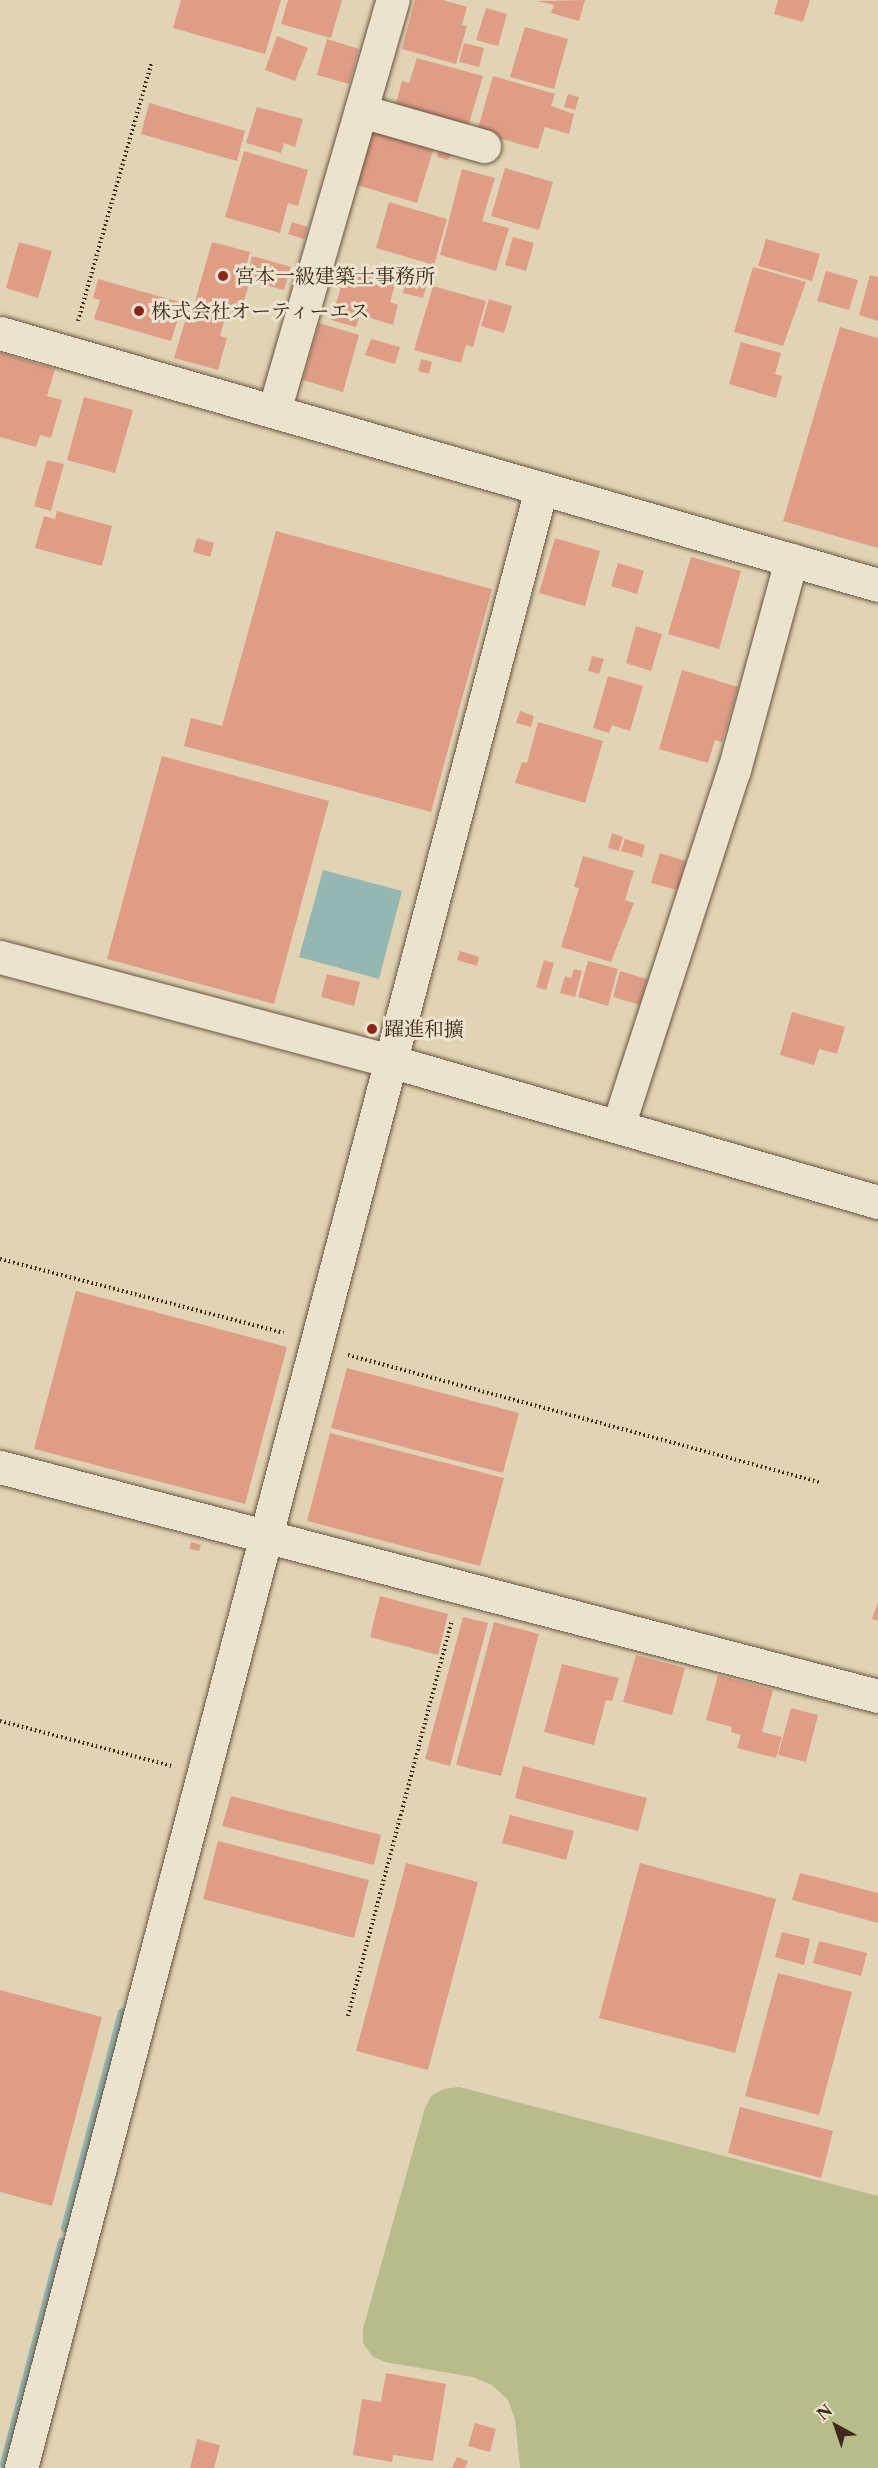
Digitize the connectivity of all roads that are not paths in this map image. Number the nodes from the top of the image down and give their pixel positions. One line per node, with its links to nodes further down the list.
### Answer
1 (393, 0): 2 (street)
2 (361, 111): 3 (street); 5 (street)
3 (484, 146)
4 (0, 333): 5 (street)
5 (274, 411): 6 (street)
6 (541, 488): 7 (street); 10 (street)
7 (791, 560): 8 (street); 11 (street)
8 (878, 585)
9 (0, 957): 10 (street)
10 (390, 1061): 11 (street); 14 (street)
11 (618, 1126): 12 (street)
12 (878, 1202)
13 (0, 1467): 14 (street)
14 (265, 1536): 15 (street); 16 (street)
15 (878, 1696)
16 (21, 2468)

